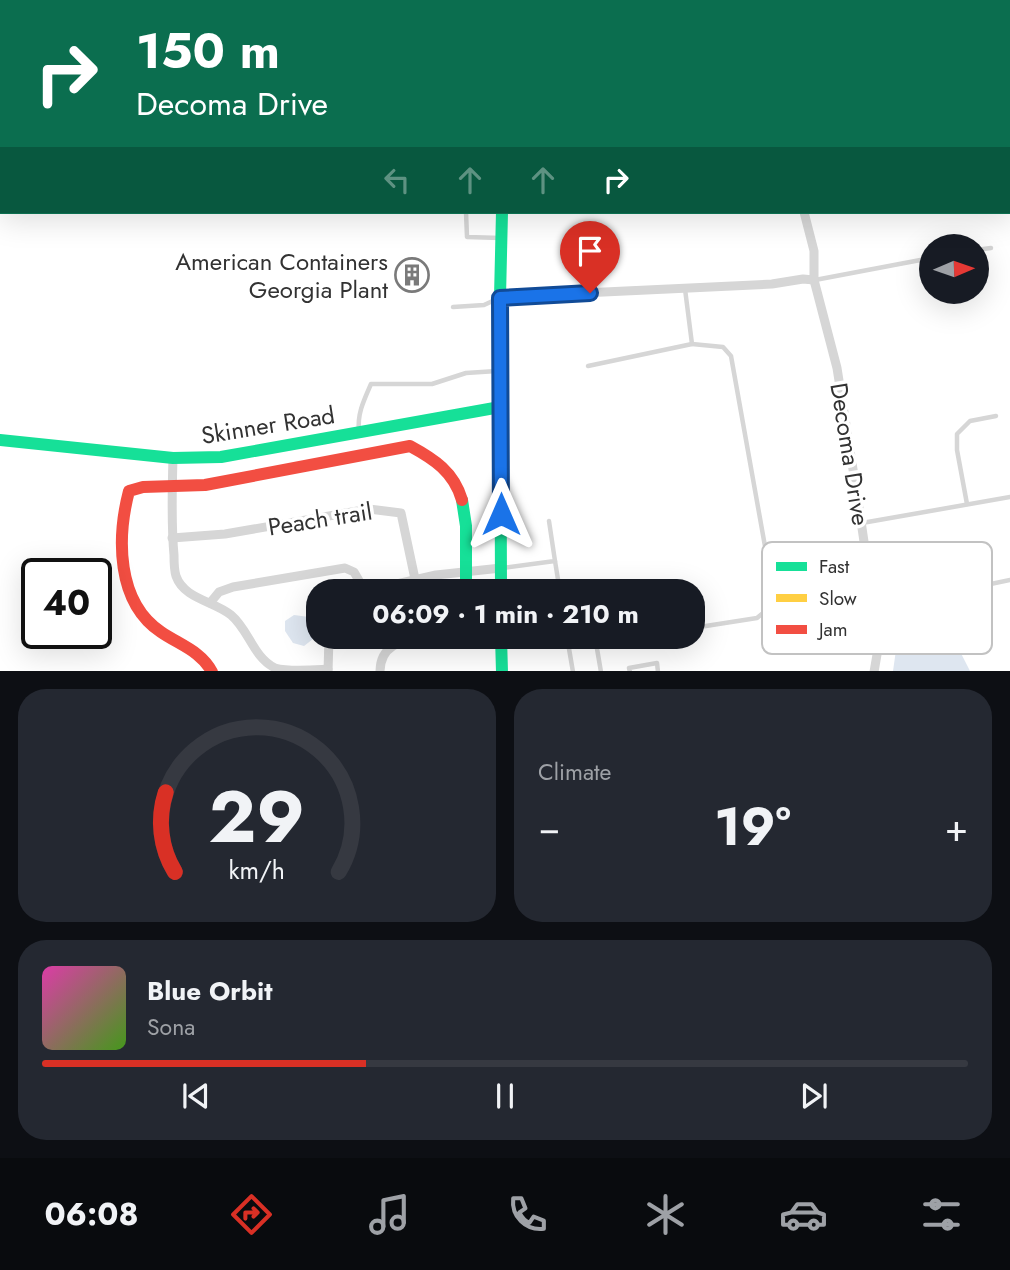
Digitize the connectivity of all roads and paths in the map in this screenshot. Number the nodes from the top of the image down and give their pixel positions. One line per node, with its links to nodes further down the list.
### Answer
1 (466, 214): 4 (lane)
2 (502, 214): 4 (street)
3 (805, 214): 6 (street, Decoma Drive)
4 (501, 238): 8 (street)
5 (919, 260): 6 (lane)
6 (814, 280): 7 (street); 22 (street, Decoma Drive)
7 (684, 288): 8 (street); 10 (lane)
8 (500, 298): 9 (lane); 12 (street)
9 (453, 307)
10 (692, 344): 11 (lane); 24 (lane)
11 (588, 366)
12 (501, 370): 13 (street); 15 (lane)
13 (500, 407): 15 (street, Skinner Road); 27 (street)
14 (996, 416): 20 (lane)
15 (359, 431): 17 (street, Skinner Road)
16 (0, 440): 17 (street, Skinner Road)
17 (173, 458): 18 (street)
18 (172, 485): 23 (street); 28 (street); 45 (street)
19 (1010, 496): 20 (lane)
20 (967, 504): 22 (lane)
21 (549, 521): 26 (lane)
22 (861, 523): 25 (street, Decoma Drive)
23 (172, 538): 30 (street, Peach trail); 36 (street)
24 (764, 542)
25 (864, 542)
26 (555, 561): 27 (lane); 33 (lane)
27 (501, 568): 28 (street); 32 (street)
28 (465, 572): 30 (street); 31 (street)
29 (357, 579): 36 (street)
30 (415, 579)
31 (465, 579)
32 (501, 579)
33 (558, 579)
34 (1010, 580): 35 (lane)
35 (992, 584)
36 (210, 603): 44 (street)
37 (762, 614): 38 (lane)
38 (705, 626)
39 (328, 649): 44 (street)
40 (388, 649): 46 (street)
41 (501, 649): 47 (street)
42 (569, 649): 48 (lane)
43 (598, 649): 49 (lane)
44 (328, 670)
45 (212, 671)
46 (380, 671)
47 (502, 671)
48 (573, 671)
49 (601, 671)
50 (630, 671): 51 (lane)
51 (659, 671)

